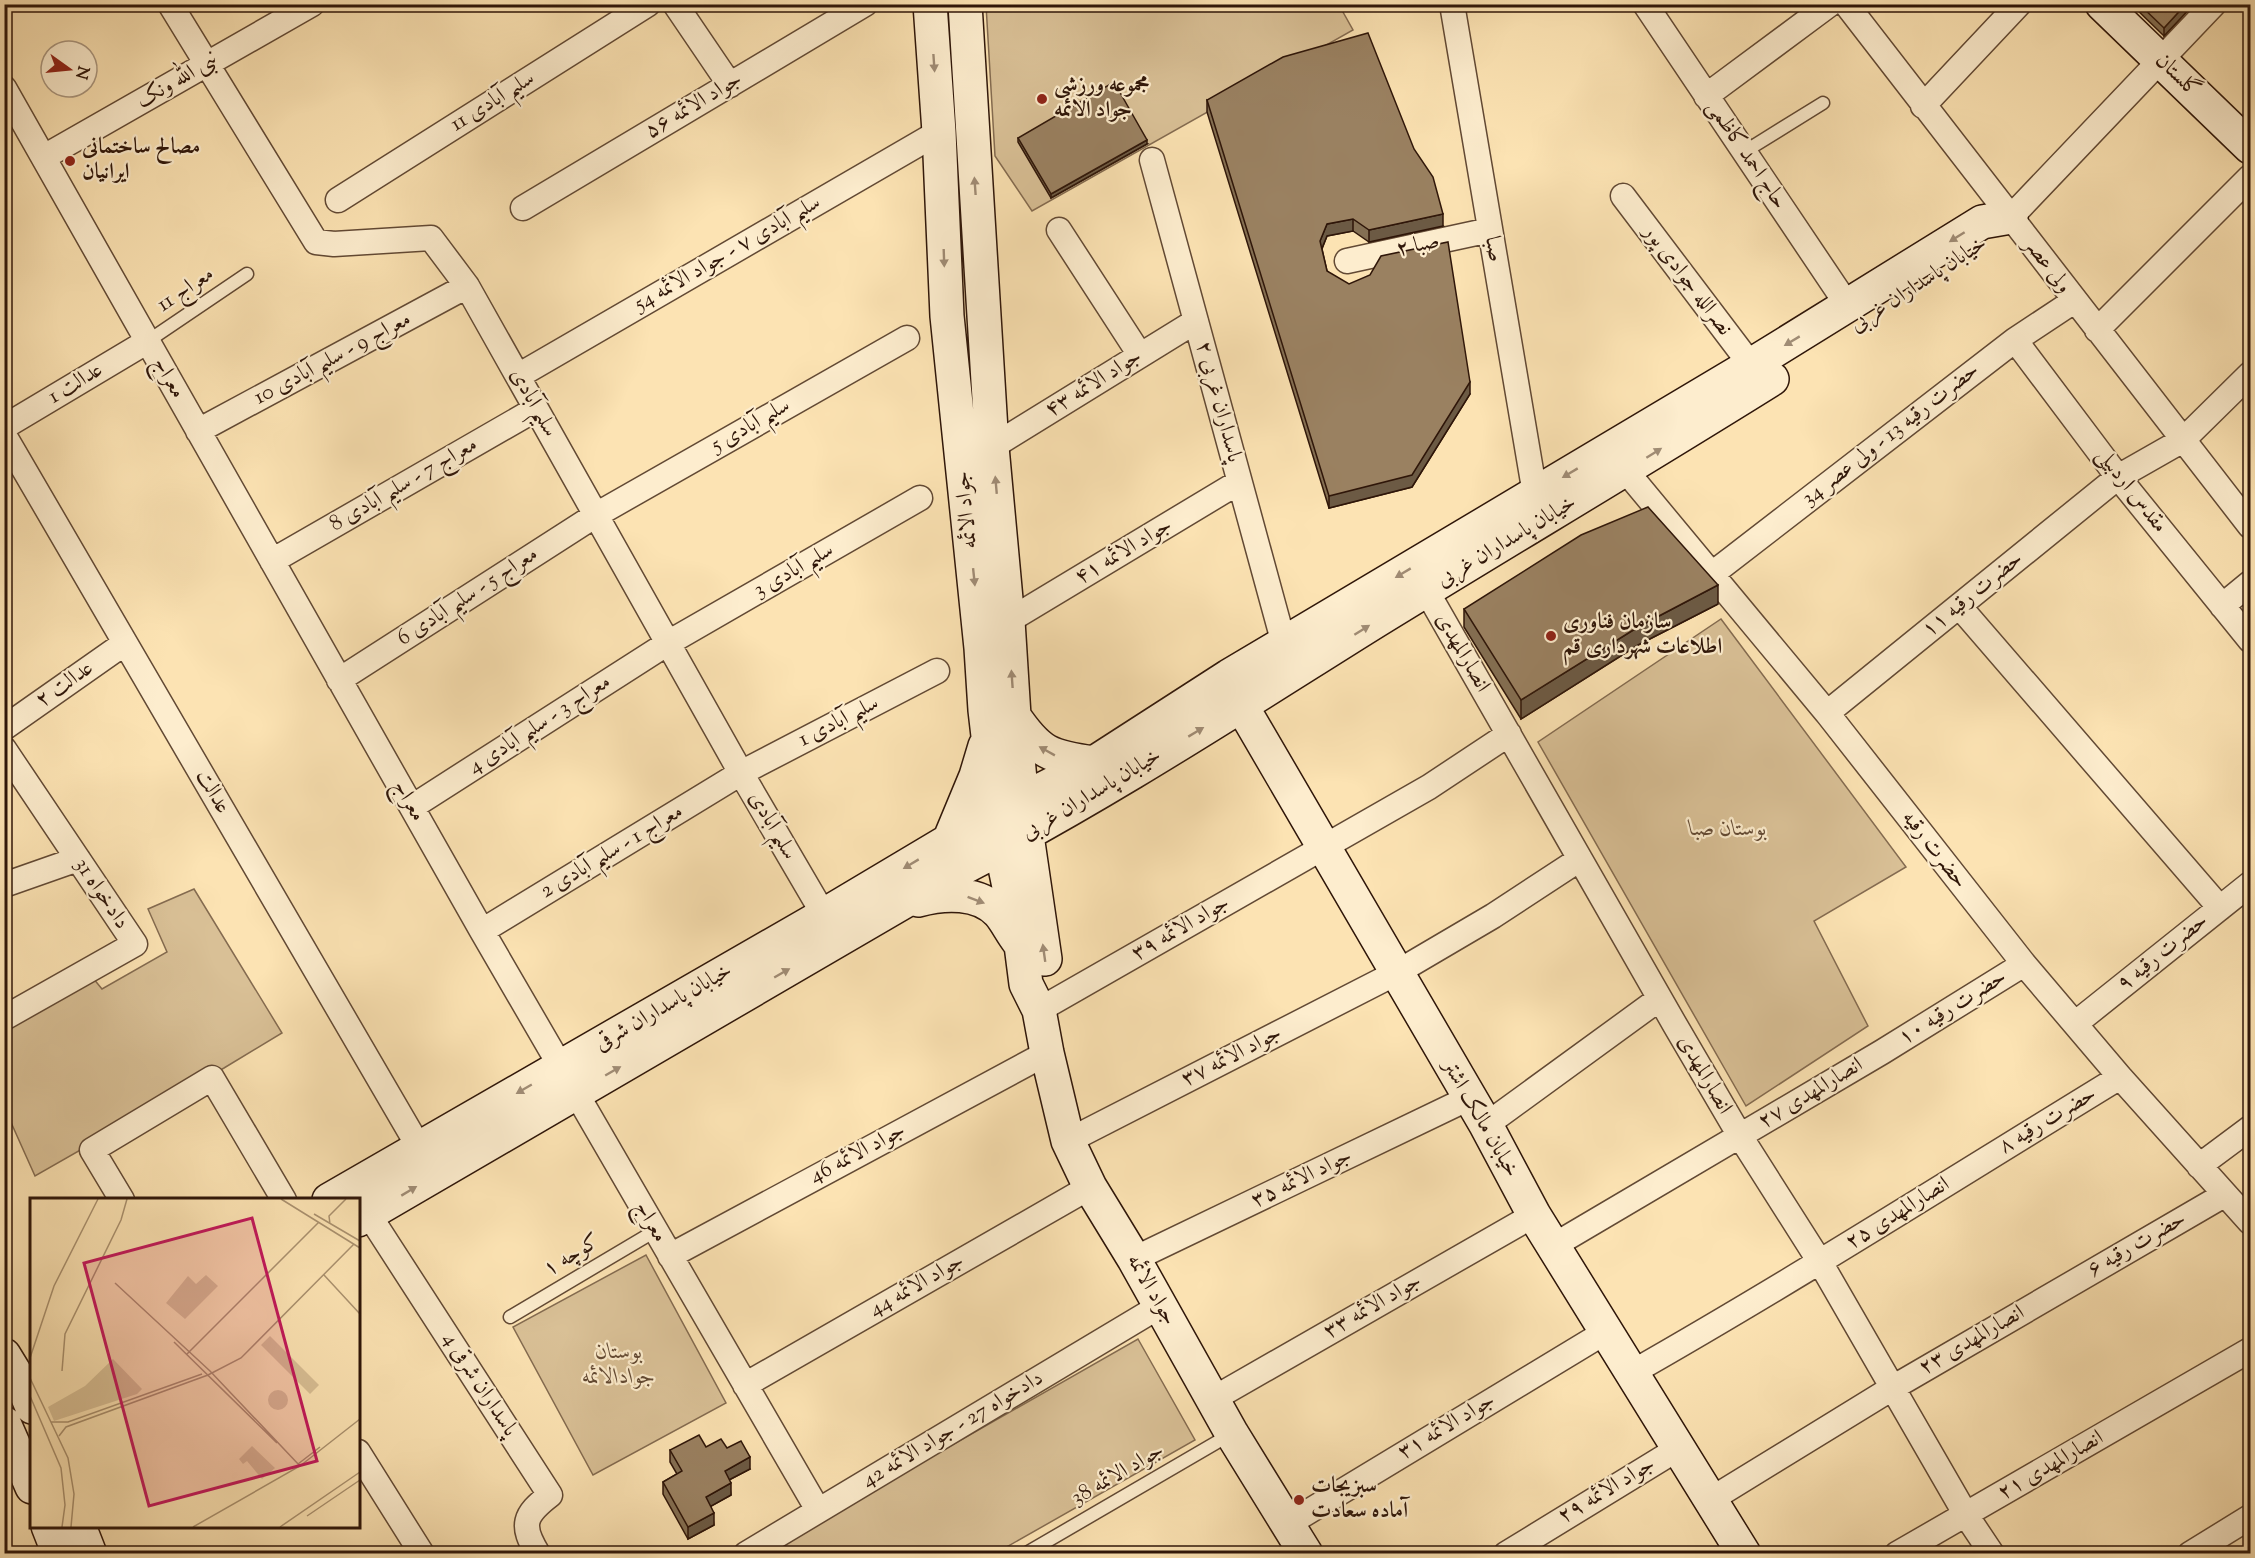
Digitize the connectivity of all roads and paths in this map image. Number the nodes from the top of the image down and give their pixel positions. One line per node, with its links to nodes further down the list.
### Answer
1 (170, 4): 16 (street, سلیم آبادی)
2 (312, 4): 16 (street, نبی الله ونک)
3 (648, 4): 29 (street, سلیم آبادی 11)
4 (675, 4): 17 (street)
5 (865, 4): 17 (street, جواد الائمه ۵۶)
6 (930, 4): 22 (street, جواد الائمه, one-way to 22)
7 (965, 4): 53 (street, جواد الائمه, one-way to 7)
8 (1452, 4): 33 (street, صبا)
9 (1645, 4): 19 (street, حاج احمد کاظمی)
10 (1830, 4): 19 (street)
11 (1846, 4): 21 (street, ولی عصر)
12 (2019, 4): 21 (street)
13 (2102, 4): 15 (street, گلستان)
14 (2214, 4): 15 (street)
15 (2161, 60): 23 (street, گلستان); 31 (street)
16 (206, 64): 25 (street, نبی الله ونک); 36 (street, سلیم آبادی)
17 (730, 85): 30 (street, جواد الائمه ۵۶)
18 (4, 88): 25 (street, معراج)
19 (1706, 96): 24 (street, حاج احمد کاظمی)
20 (1823, 103): 24 (lane)
21 (1923, 106): 31 (street, ولی عصر)
22 (939, 132): 47 (street, سلیم آبادی ۷ - جواد الائمه 54); 79 (street, جواد الائمه, one-way to 79)
23 (2250, 147)
24 (1744, 152): 38 (street, حاج احمد کاظمی)
25 (44, 157): 43 (street, معراج)
26 (1152, 160): 39 (street, پاسداران غربی ۲)
27 (2250, 177): 40 (street)
28 (1623, 196): 45 (street, نصرالله جوادی پور)
29 (338, 200)
30 (523, 208)
31 (2011, 218): 37 (street, ولی عصر); 38 (street, خیابان پاسداران غربی, one-way to 38); 54 (street, خیابان پاسداران غربی, one-way to 31)
32 (1059, 230): 44 (street)
33 (1490, 230): 34 (street, صبا ۲); 57 (street, صبا)
34 (1347, 261)
35 (248, 274): 43 (lane, معراج 11)
36 (467, 286): 47 (street, سلیم آبادی); 50 (street, معراج 9 - سلیم آبادی 10)
37 (2074, 301): 40 (street, ولی عصر); 42 (street, حضرت رقیه 13 - ولی عصر 34)
38 (1848, 306): 45 (street, خیابان پاسداران غربی, one-way to 45)
39 (1196, 321): 44 (street, جواد الائمه ۴۳); 56 (street, پاسداران غربی ۲)
40 (2097, 330): 52 (street, ولی عصر)
41 (907, 338): 59 (street, سلیم آبادی 5)
42 (2015, 339): 55 (street, مقدس اردبیلی); 62 (street, حضرت رقیه 13 - ولی عصر 34)
43 (148, 341): 49 (street, عدالت 1); 50 (street, معراج)
44 (1140, 355): 53 (street, جواد الائمه ۴۳)
45 (1751, 365): 57 (street, خیابان پاسداران غربی, one-way to 57)
46 (2250, 374): 52 (street, حضرت رقیه ۱۱)
47 (518, 376): 48 (street, سلیم آبادی)
48 (536, 409): 59 (street, سلیم آبادی); 61 (street, معراج 7 - سلیم آبادی 8)
49 (4, 427)
50 (198, 431): 61 (street, معراج)
51 (4, 435): 69 (street, عدالت)
52 (2184, 440): 55 (street, حضرت رقیه ۱۱); 60 (street, ولی عصر)
53 (992, 447): 67 (street, جواد الائمه, one-way to 53)
54 (1626, 471): 62 (street, حضرت رقیه); 64 (street, خیابان پاسداران غربی)
55 (2118, 477): 65 (street, حضرت رقیه ۱۱); 66 (street, مقدس اردبیلی)
56 (1239, 482): 67 (street, جواد الائمه ۴۱); 71 (street, پاسداران غربی ۲)
57 (1534, 494): 71 (street, خیابان پاسداران غربی, one-way to 71)
58 (920, 498): 70 (street, سلیم آبادی 3)
59 (596, 515): 70 (street, سلیم آبادی); 73 (street, معراج 5 - سلیم آبادی 6)
60 (2250, 526)
61 (272, 561): 73 (street, معراج)
62 (1712, 574): 75 (street, حضرت رقیه)
63 (2250, 584): 66 (street)
64 (1426, 590): 74 (street, خیابان پاسداران غربی, one-way to 64); 78 (street, انصارالمهدی)
65 (1959, 606): 75 (street, حضرت رقیه ۱۱); 93 (street)
66 (2222, 606): 68 (street, مقدس اردبیلی)
67 (1008, 621): 76 (street, جواد الائمه, one-way to 67)
68 (2250, 640)
69 (125, 643): 77 (street, عدالت ۲); 111 (street, عدالت)
70 (668, 643): 82 (street, سلیم آبادی); 84 (street, معراج 3 - سلیم آبادی 4)
71 (1284, 644): 74 (street, خیابان پاسداران غربی)
72 (937, 671): 82 (street, سلیم آبادی 1)
73 (339, 680): 84 (street, معراج)
74 (1235, 691): 81 (street, خیابان پاسداران غربی); 86 (street, خیابان پاسداران غربی, one-way to 74); 87 (street, خیابان مالک اشتر)
75 (1827, 713): 97 (street, حضرت رقیه)
76 (1014, 716): 81 (street, one-way to 76); 83 (street, جواد الائمه)
77 (4, 728)
78 (1509, 734): 87 (street, جواد الائمه ۳۹); 89 (street, انصارالمهدی)
79 (988, 736): 83 (street, جواد الائمه); 85 (street)
80 (4, 749): 88 (street, دادخواه 31)
81 (1094, 763): 83 (street, خیابان پاسداران غربی)
82 (741, 773): 94 (street, سلیم آبادی); 95 (street, معراج 1 - سلیم آبادی 2)
83 (1009, 806): 85 (street, خیابان پاسداران شرقی); 86 (street, جواد الائمه)
84 (412, 807): 95 (street, معراج)
85 (949, 841): 94 (street, خیابان پاسداران شرقی, one-way to 94)
86 (1014, 842): 92 (street, خیابان پاسداران شرقی); 96 (street, جواد الائمه); 100 (street, جواد الائمه, one-way to 86)
87 (1323, 849): 98 (street, خیابان مالک اشتر); 100 (street, جواد الائمه ۳۹)
88 (78, 859): 91 (street); 101 (street, دادخواه 31)
89 (1580, 859): 98 (street, جواد الائمه ۳۷); 99 (street, انصارالمهدی)
90 (2250, 884): 93 (street, حضرت رقیه ۹)
91 (4, 885)
92 (899, 905): 96 (street, one-way to 96); 106 (street, خیابان پاسداران شرقی, one-way to 92)
93 (2220, 908): 102 (street, حضرت رقیه ۹)
94 (824, 915): 106 (street, خیابان پاسداران شرقی)
95 (482, 931): 106 (street, معراج)
96 (1021, 945): 100 (street, جواد الائمه)
97 (2024, 964): 102 (street, حضرت رقیه); 103 (street, حضرت رقیه ۱۰)
98 (1396, 973): 107 (street, خیابان مالک اشتر); 110 (street, جواد الائمه ۳۷)
99 (1659, 999): 107 (street, جواد الائمه ۳۵); 109 (street, انصارالمهدی)
100 (1039, 1010): 104 (street, جواد الائمه)
101 (4, 1018)
102 (2076, 1023): 105 (street, حضرت رقیه)
103 (1882, 1052): 109 (street, انصارالمهدی ۲۷)
104 (1047, 1053): 110 (street, جواد الائمه); 124 (street, جواد الائمه 46)
105 (2120, 1077): 112 (street, حضرت رقیه ۸); 113 (street, حضرت رقیه)
106 (568, 1080): 111 (street, خیابان پاسداران شرقی, one-way to 111); 120 (street, خیابان پاسداران شرقی, one-way to 106); 122 (street, معراج)
107 (1477, 1112): 119 (street, خیابان مالک اشتر); 125 (street, جواد الائمه ۳۵)
108 (2250, 1128): 113 (street)
109 (1740, 1136): 123 (street, انصارالمهدی ۲۷); 126 (street, انصارالمهدی)
110 (1068, 1141): 114 (street, جواد الائمه)
111 (420, 1149): 118 (street, خیابان پاسداران شرقی)
112 (1975, 1165): 126 (street, انصارالمهدی ۲۵)
113 (2199, 1166): 115 (street, حضرت رقیه)
114 (1090, 1187): 125 (street, جواد الائمه); 134 (street, جواد الائمه 44)
115 (2224, 1195): 121 (street, حضرت رقیه); 127 (street, حضرت رقیه ۶)
116 (121, 1198): 117 (street)
117 (283, 1198)
118 (333, 1198)
119 (1534, 1215): 123 (street, خیابان مالک اشتر); 137 (street, جواد الائمه ۳۳)
120 (364, 1218): 154 (street, پاسداران شرقی 4)
121 (2250, 1222)
122 (655, 1231): 124 (street, معراج); 129 (lane, کوچه ۱)
123 (1553, 1246): 130 (street, خیابان مالک اشتر)
124 (670, 1256): 134 (street, معراج)
125 (1134, 1259): 128 (street, جواد الائمه)
126 (1820, 1262): 133 (street, انصارالمهدی ۲۵); 135 (street, انصارالمهدی)
127 (2051, 1295): 135 (street, انصارالمهدی ۲۳)
128 (1160, 1306): 137 (street, جواد الائمه); 144 (street, دادخواه 27 - جواد الائمه 42)
129 (510, 1317)
130 (1607, 1331): 133 (street, خیابان مالک اشتر); 147 (street, جواد الائمه ۳۱)
131 (2250, 1350): 145 (street, انصارالمهدی ۲۱)
132 (4, 1355): 136 (street)
133 (1633, 1372): 140 (street, خیابان مالک اشتر)
134 (745, 1385): 144 (street, معراج)
135 (1894, 1387): 143 (street, انصارالمهدی ۲۳); 145 (street, انصارالمهدی)
136 (23, 1393)
137 (1213, 1399): 139 (street, جواد الائمه)
138 (4, 1423): 142 (street)
139 (1232, 1434): 147 (street, جواد الائمه); 156 (lane, جواد الائمه 38)
140 (1679, 1448): 143 (street, خیابان مالک اشتر); 158 (street, جواد الائمه ۲۹)
141 (360, 1455): 153 (street)
142 (30, 1482)
143 (1710, 1500): 159 (street, خیابان مالک اشتر)
144 (818, 1510): 155 (street, دادخواه 27 - جواد الائمه 42)
145 (1966, 1515): 160 (street, انصارالمهدی ۲۱); 161 (street, انصارالمهدی)
146 (2250, 1518): 150 (street)
147 (1288, 1524): 157 (street, جواد الائمه)
148 (48, 1528): 151 (street)
149 (80, 1528): 152 (street)
150 (2194, 1553)
151 (59, 1554)
152 (90, 1554)
153 (422, 1554)
154 (538, 1554)
155 (746, 1554)
156 (1025, 1554)
157 (1306, 1554)
158 (1506, 1554)
159 (1744, 1554)
160 (1897, 1554)
161 (1992, 1554)

